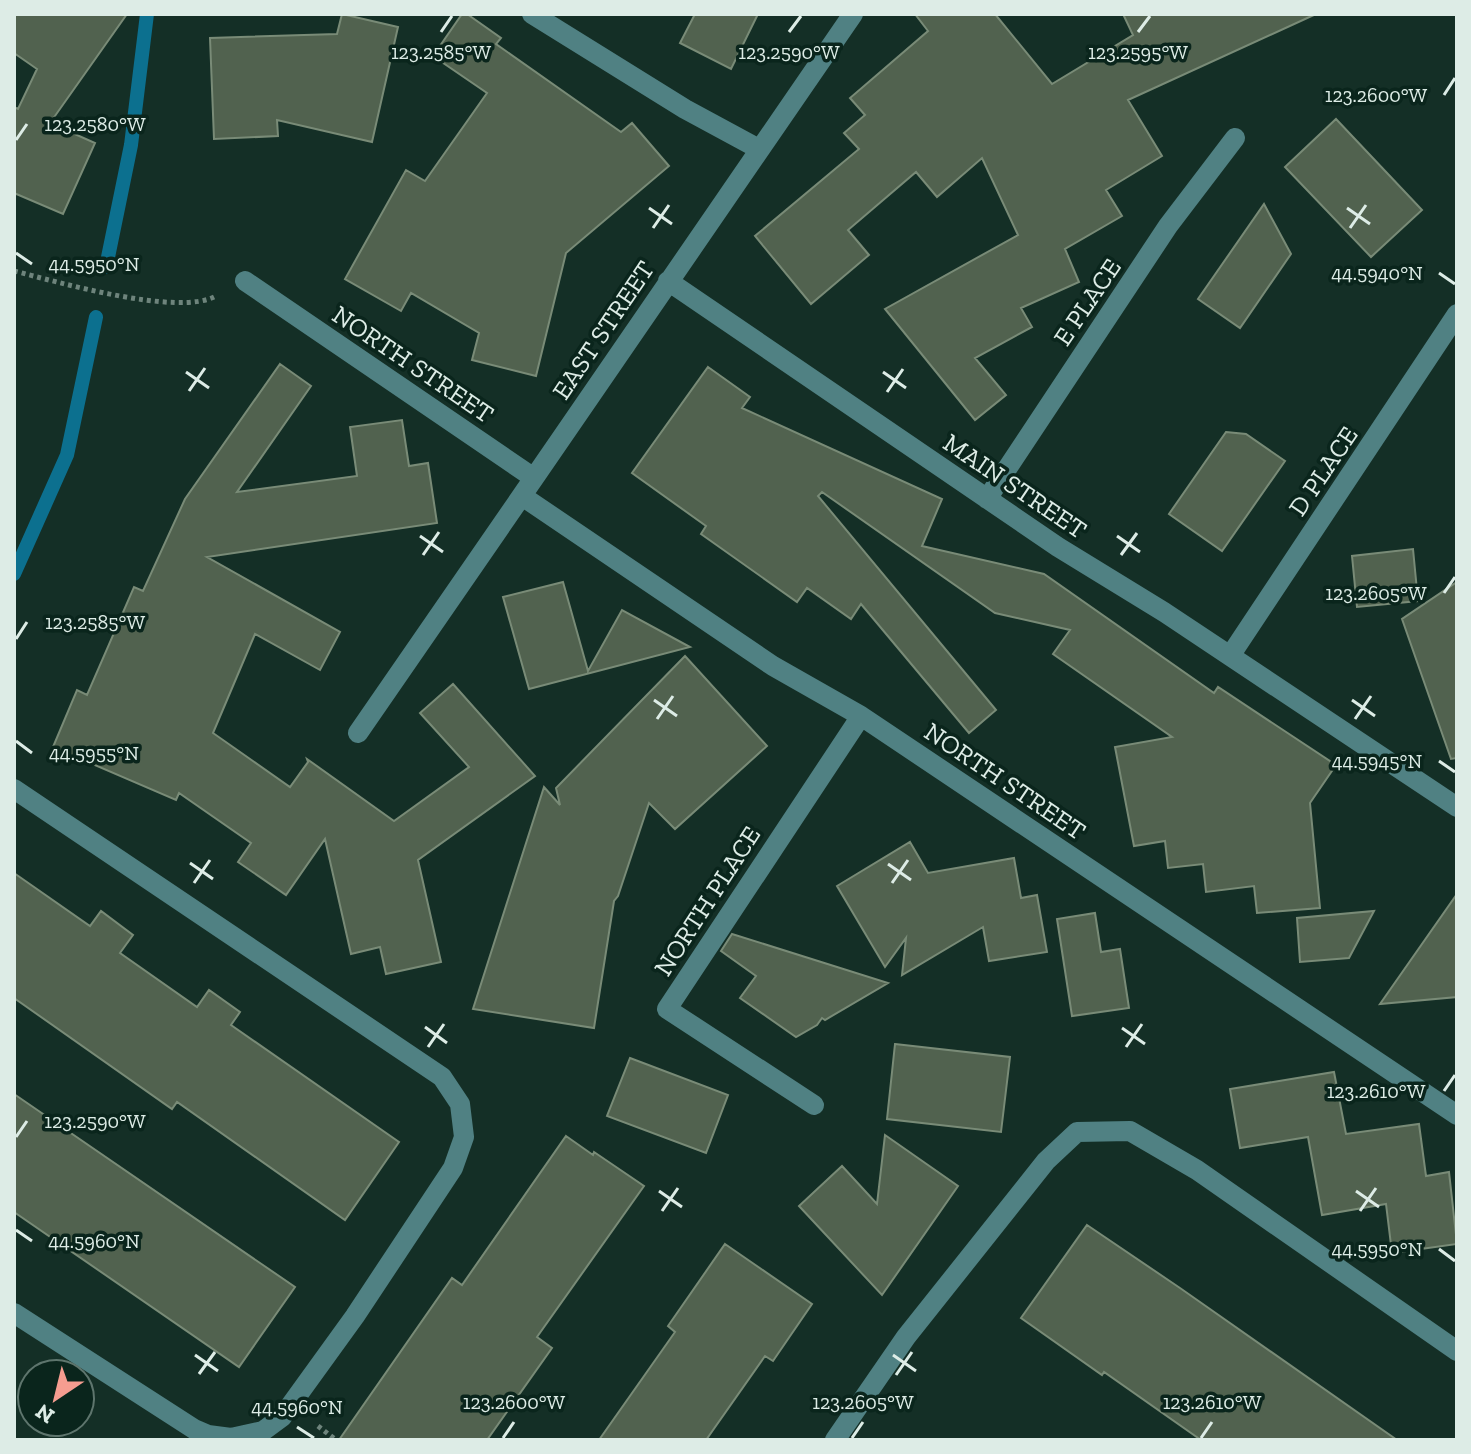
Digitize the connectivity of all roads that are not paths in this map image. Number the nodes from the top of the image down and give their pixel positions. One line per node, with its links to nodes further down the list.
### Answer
1 (532, 14): 4 (street)
2 (853, 14): 4 (street, EAST STREET)
3 (1235, 138): 10 (street, E PLACE)
4 (759, 149): 6 (street, EAST STREET)
5 (245, 281): 8 (street, NORTH STREET)
6 (668, 281): 8 (street, EAST STREET); 10 (street, MAIN STREET)
7 (1457, 314): 11 (street, D PLACE)
8 (534, 478): 9 (street)
9 (522, 496): 12 (street, NORTH STREET); 13 (street)
10 (987, 499): 11 (street, MAIN STREET)
11 (1230, 656): 15 (street, MAIN STREET)
12 (861, 716): 16 (street, NORTH PLACE); 17 (street, NORTH STREET)
13 (358, 733)
14 (14, 789): 18 (street)
15 (1457, 807)
16 (814, 1105)
17 (1457, 1115)
18 (14, 1313)
19 (1457, 1351): 20 (street)
20 (835, 1440)

